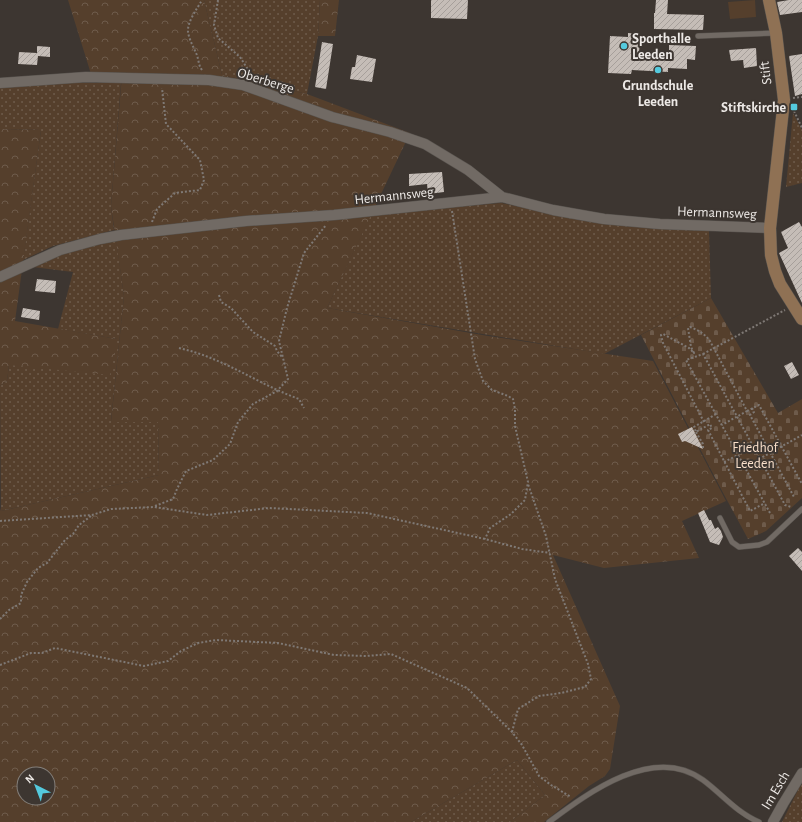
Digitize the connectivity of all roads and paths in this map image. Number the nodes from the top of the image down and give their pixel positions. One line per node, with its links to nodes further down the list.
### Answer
1 (202, 0): 7 (path)
2 (218, 0): 9 (path)
3 (769, 0): 4 (main road, Stift)
4 (776, 33): 5 (lane); 13 (main road, Stift)
5 (698, 36)
6 (160, 79): 7 (street, Oberberge); 8 (street, Oberberge); 14 (path)
7 (209, 80): 9 (street, Oberberge)
8 (0, 83)
9 (243, 84): 10 (street, Oberberge)
10 (502, 197): 11 (street, Hermannsweg); 13 (street, Hermannsweg)
11 (451, 202): 12 (street, Hermannsweg); 42 (path)
12 (334, 215): 14 (street, Hermannsweg); 24 (path)
13 (770, 228): 17 (main road)
14 (148, 232): 15 (street, Hermannsweg)
15 (0, 277)
16 (219, 295): 24 (path)
17 (793, 306): 18 (main road); 20 (path)
18 (802, 319)
19 (179, 348): 25 (path)
20 (714, 348): 21 (path); 22 (path); 28 (path)
21 (694, 353): 23 (path); 31 (path)
22 (703, 354): 23 (path); 30 (path)
23 (695, 357): 29 (path)
24 (283, 358): 25 (path)
25 (278, 391): 26 (path); 46 (path)
26 (304, 408)
27 (752, 408): 28 (path); 35 (path); 37 (path)
28 (747, 411): 30 (path)
29 (716, 414): 31 (path); 32 (path)
30 (737, 417): 32 (path); 39 (path)
31 (704, 422): 33 (path)
32 (722, 425): 38 (path)
33 (696, 432): 36 (path); 40 (path)
34 (802, 435): 35 (path)
35 (782, 447): 37 (path); 43 (path)
36 (703, 448)
37 (770, 453): 39 (path); 44 (path)
38 (738, 455): 40 (path); 41 (path)
39 (760, 459): 41 (path); 47 (path)
40 (724, 462): 45 (path)
41 (745, 467): 45 (path)
42 (528, 482): 53 (path); 54 (path)
43 (802, 484)
44 (794, 496)
45 (765, 503): 49 (path)
46 (154, 507): 50 (path); 53 (path)
47 (791, 507)
48 (802, 509): 51 (lane)
49 (770, 513)
50 (92, 515): 52 (path); 55 (path)
51 (720, 518)
52 (0, 521)
53 (485, 539): 54 (path)
54 (550, 553): 57 (path)
55 (0, 619)
56 (0, 665): 57 (path)
57 (512, 732): 59 (path)
58 (802, 773): 62 (street, Im Esch)
59 (577, 801): 60 (lane); 61 (lane)
60 (549, 822)
61 (759, 822)
62 (773, 822)

